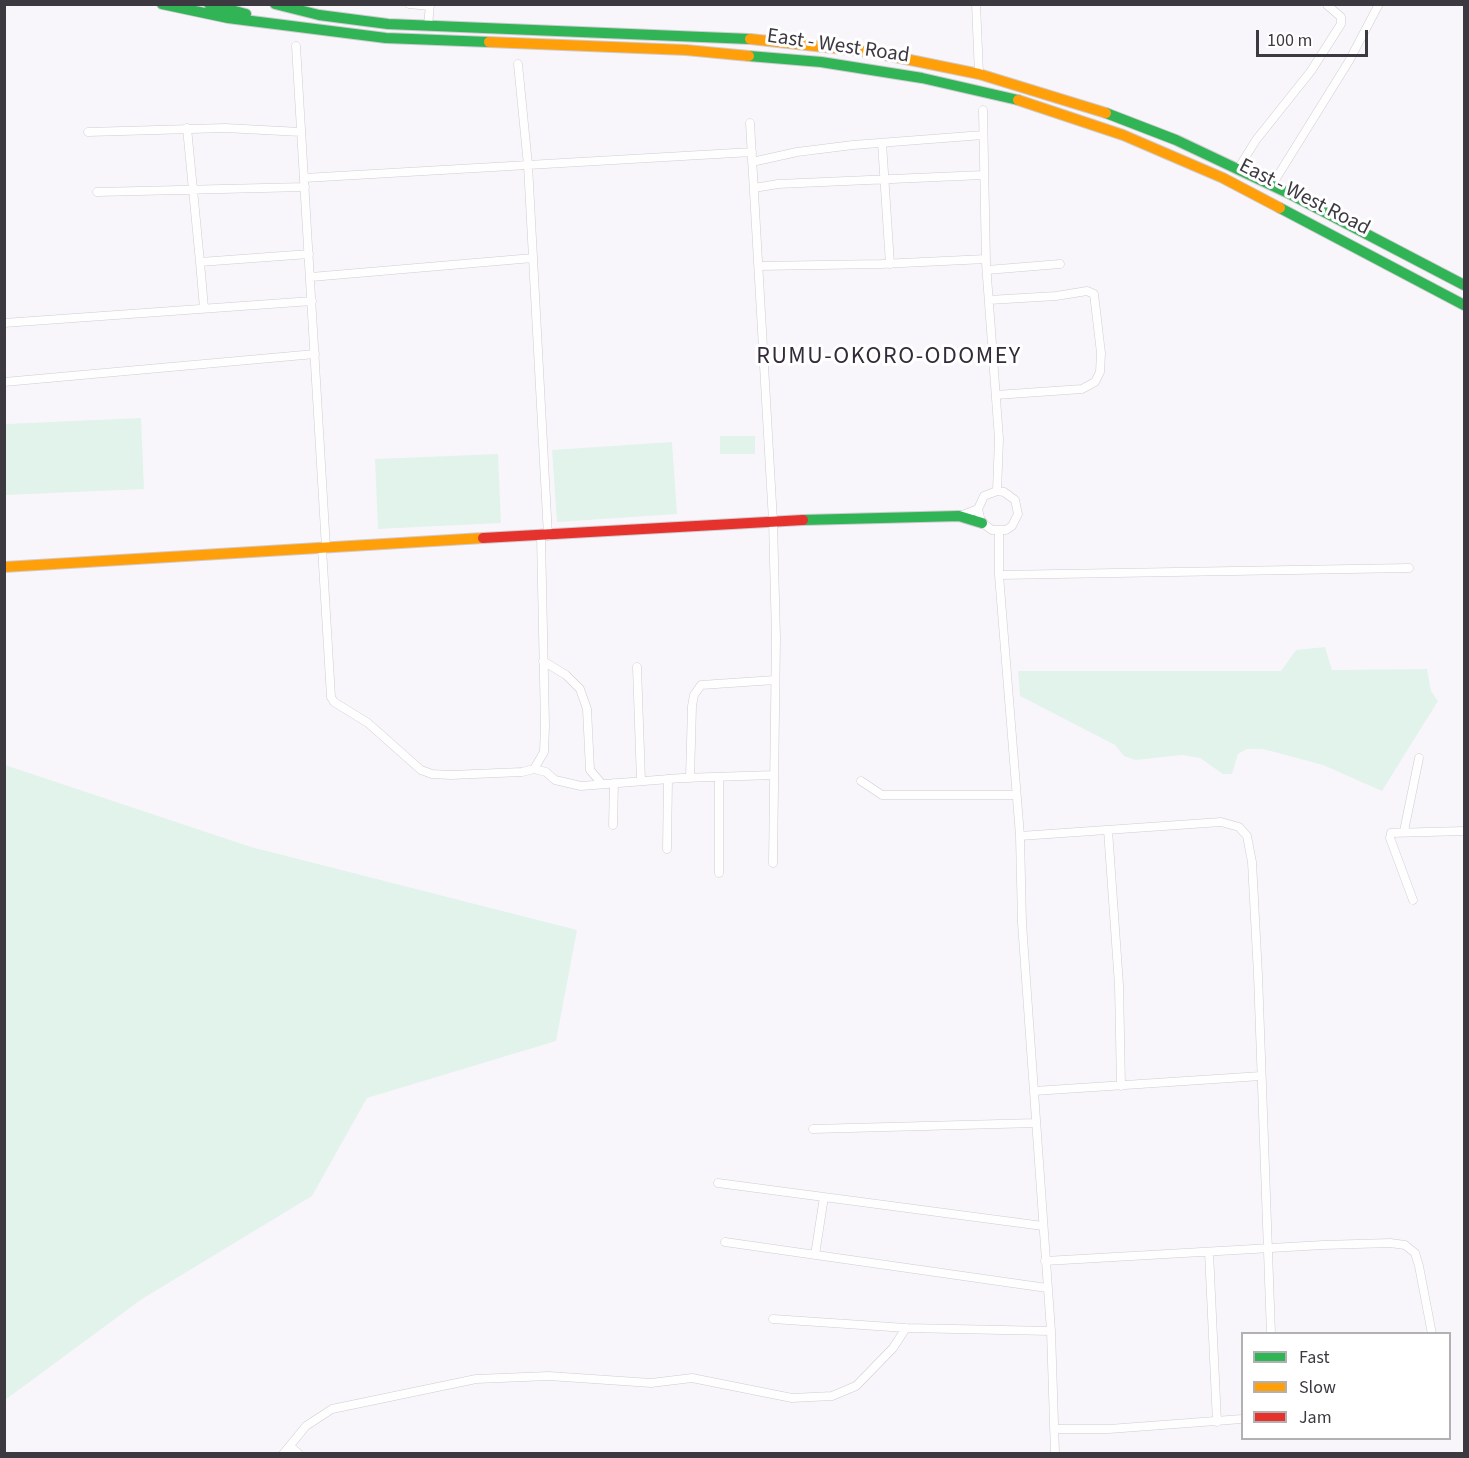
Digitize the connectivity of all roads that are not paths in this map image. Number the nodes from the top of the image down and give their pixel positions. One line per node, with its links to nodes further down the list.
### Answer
1 (162, 4): 12 (main road, East - West Road)
2 (209, 4): 12 (main road)
3 (266, 4): 10 (main road)
4 (275, 4): 10 (main road, East - West Road)
5 (410, 4): 8 (street)
6 (976, 4): 17 (street)
7 (1379, 4): 32 (street)
8 (430, 5): 11 (street)
9 (1328, 6): 28 (street)
10 (301, 12): 11 (main road, East - West Road)
11 (428, 26): 13 (main road, East - West Road)
12 (294, 27): 15 (main road, East - West Road)
13 (687, 35): 15 (main road); 17 (main road, East - West Road)
14 (297, 46): 22 (street)
15 (686, 50): 49 (main road, East - West Road)
16 (518, 63): 27 (street)
17 (979, 74): 28 (main road, East - West Road)
18 (983, 110): 23 (street)
19 (750, 123): 25 (street)
20 (187, 128): 21 (street); 22 (street); 35 (street)
21 (88, 132)
22 (302, 132): 30 (street)
23 (983, 135): 24 (street); 29 (street)
24 (882, 142): 26 (street); 31 (street)
25 (752, 152): 26 (street); 27 (street)
26 (752, 162): 34 (street)
27 (528, 165): 30 (street); 38 (street)
28 (1238, 169): 32 (main road, East - West Road)
29 (983, 175): 31 (street); 39 (street)
30 (304, 178): 33 (street)
31 (885, 180): 34 (street); 41 (street)
32 (1272, 185): 46 (main road, East - West Road)
33 (305, 188): 35 (street); 37 (street)
34 (754, 188): 43 (street)
35 (192, 190): 36 (street); 40 (street)
36 (97, 192)
37 (309, 254): 40 (street); 45 (street)
38 (533, 258): 45 (street); 61 (street)
39 (986, 259): 41 (street); 44 (street)
40 (200, 262): 50 (street)
41 (890, 264): 43 (street)
42 (1060, 264): 44 (street)
43 (759, 266): 58 (street)
44 (987, 270): 47 (street)
45 (310, 277): 48 (street)
46 (1464, 285)
47 (989, 300): 54 (street); 54 (street)
48 (312, 301): 50 (street); 52 (street)
49 (1464, 305)
50 (204, 308): 51 (street)
51 (4, 323)
52 (315, 354): 53 (street); 62 (street)
53 (4, 382)
54 (996, 395): 55 (street)
55 (997, 491): 56 (street); 60 (street)
56 (978, 508): 57 (street); 59 (street)
57 (959, 516): 58 (main road); 59 (main road)
58 (773, 521): 61 (main road); 68 (street)
59 (982, 523): 60 (street)
60 (999, 531): 65 (street)
61 (544, 536): 62 (main road); 66 (street)
62 (324, 548): 63 (main road); 70 (street)
63 (4, 567)
64 (1409, 568): 65 (street)
65 (999, 575): 79 (street)
66 (543, 661): 70 (street); 78 (street)
67 (637, 666): 75 (street)
68 (775, 680): 71 (street); 73 (street)
69 (1419, 758): 82 (street)
70 (534, 769): 78 (street)
71 (774, 775): 72 (street); 86 (street)
72 (719, 777): 73 (street); 87 (street)
73 (690, 778): 74 (street)
74 (668, 779): 75 (street); 85 (street)
75 (641, 781): 77 (street)
76 (861, 781): 79 (street)
77 (614, 783): 78 (street); 80 (street)
78 (602, 784)
79 (1016, 795): 84 (street)
80 (613, 825)
81 (1108, 830): 84 (street); 89 (street); 90 (street)
82 (1404, 831): 83 (street); 88 (street)
83 (1464, 831)
84 (1020, 837): 91 (street)
85 (667, 849)
86 (773, 863)
87 (719, 873)
88 (1413, 900)
89 (1261, 1076): 90 (street); 98 (street)
90 (1121, 1086): 91 (street)
91 (1034, 1091): 92 (street)
92 (1036, 1123): 93 (street); 96 (street)
93 (813, 1129)
94 (718, 1182): 95 (street)
95 (824, 1197): 96 (street); 100 (street)
96 (1043, 1226): 101 (street)
97 (725, 1242): 100 (street)
98 (1268, 1249): 99 (street); 106 (street); 107 (street)
99 (1209, 1252): 101 (street); 109 (street)
100 (815, 1255): 102 (street)
101 (1045, 1261): 102 (street)
102 (1047, 1288): 105 (street)
103 (773, 1319): 104 (street)
104 (906, 1328): 105 (street); 111 (street)
105 (1051, 1331): 110 (street)
106 (1271, 1332)
107 (1432, 1332)
108 (1241, 1419): 109 (street)
109 (1217, 1422): 110 (street)
110 (1054, 1429): 114 (street)
111 (290, 1446): 112 (street); 113 (street)
112 (283, 1454)
113 (299, 1454)
114 (1054, 1454)

